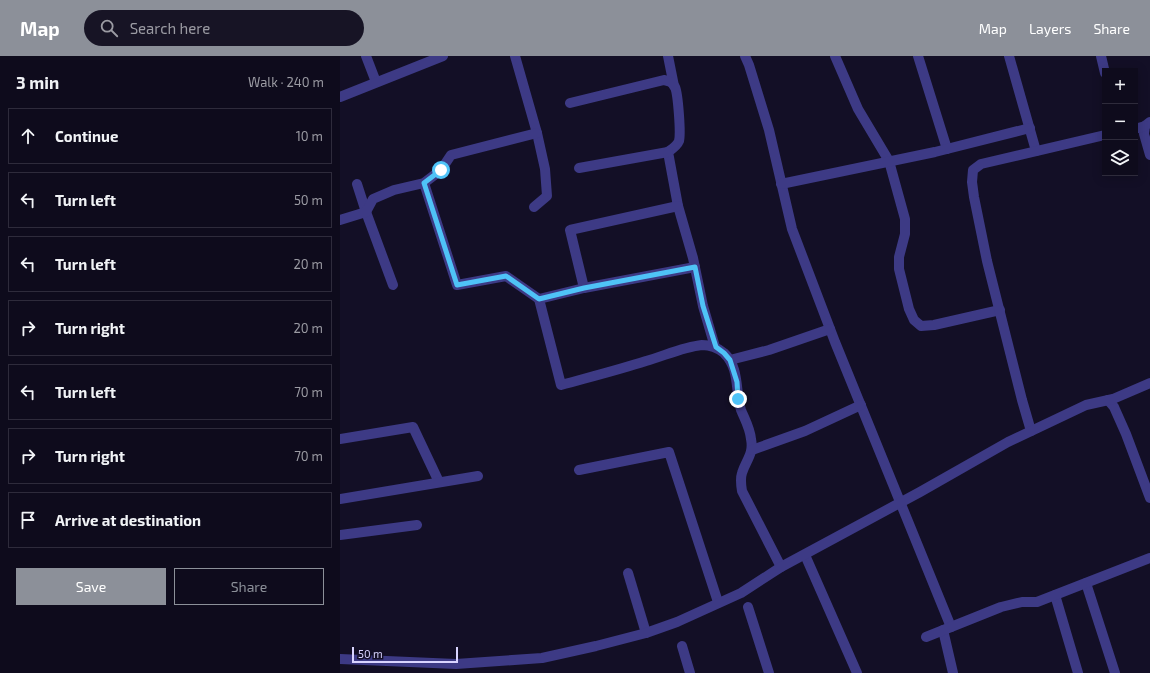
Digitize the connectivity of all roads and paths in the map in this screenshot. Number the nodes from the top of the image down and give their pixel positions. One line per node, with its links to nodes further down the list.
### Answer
1 (366, 56): 11 (street)
2 (443, 56): 11 (street)
3 (515, 56): 17 (street)
4 (668, 56): 12 (street)
5 (745, 56): 27 (street)
6 (835, 56): 23 (street)
7 (918, 56): 19 (street)
8 (1009, 56): 16 (street)
9 (1100, 56): 10 (street)
10 (1104, 68)
11 (376, 82): 13 (street)
12 (674, 86): 14 (street); 21 (street)
13 (340, 97)
14 (570, 103)
15 (1143, 126): 22 (street)
16 (1030, 128): 19 (street); 20 (street)
17 (538, 133): 25 (street); 29 (street)
18 (1102, 136): 20 (street)
19 (947, 149): 23 (street)
20 (1036, 151): 36 (street)
21 (668, 152): 24 (street); 28 (street)
22 (1150, 155)
23 (889, 161): 27 (street); 36 (street)
24 (579, 168)
25 (424, 183): 30 (street); 35 (street)
26 (357, 184): 30 (street)
27 (781, 184): 37 (street)
28 (678, 206): 32 (street); 34 (street)
29 (534, 207)
30 (366, 212): 31 (street); 33 (street)
31 (340, 220)
32 (695, 267): 34 (street); 38 (street)
33 (393, 285)
34 (584, 288): 35 (street)
35 (539, 299): 38 (street)
36 (1000, 310): 43 (street)
37 (830, 329): 39 (street); 42 (street)
38 (716, 347): 39 (street)
39 (730, 360): 45 (street)
40 (1150, 383): 41 (street)
41 (1108, 400): 43 (street); 49 (street)
42 (861, 405): 45 (street); 51 (street)
43 (1031, 431): 51 (street)
44 (340, 439): 48 (street)
45 (752, 450): 56 (street)
46 (579, 470): 60 (street)
47 (478, 476): 48 (street)
48 (439, 482): 50 (street)
49 (1150, 498)
50 (340, 499)
51 (901, 502): 54 (street); 62 (street)
52 (417, 525): 53 (street)
53 (340, 535)
54 (805, 555): 56 (street); 71 (street)
55 (1150, 558): 58 (street)
56 (781, 567): 60 (street)
57 (628, 573): 63 (street)
58 (1086, 583): 59 (street); 74 (street)
59 (1055, 595): 62 (street); 73 (street)
60 (718, 602): 63 (street)
61 (748, 607): 70 (street)
62 (947, 628): 64 (street); 72 (street)
63 (646, 633): 67 (street)
64 (926, 637)
65 (682, 646): 69 (street)
66 (340, 659): 67 (street)
67 (482, 662): 68 (street)
68 (483, 673)
69 (690, 673)
70 (769, 673)
71 (857, 673)
72 (954, 673)
73 (1078, 673)
74 (1114, 673)

